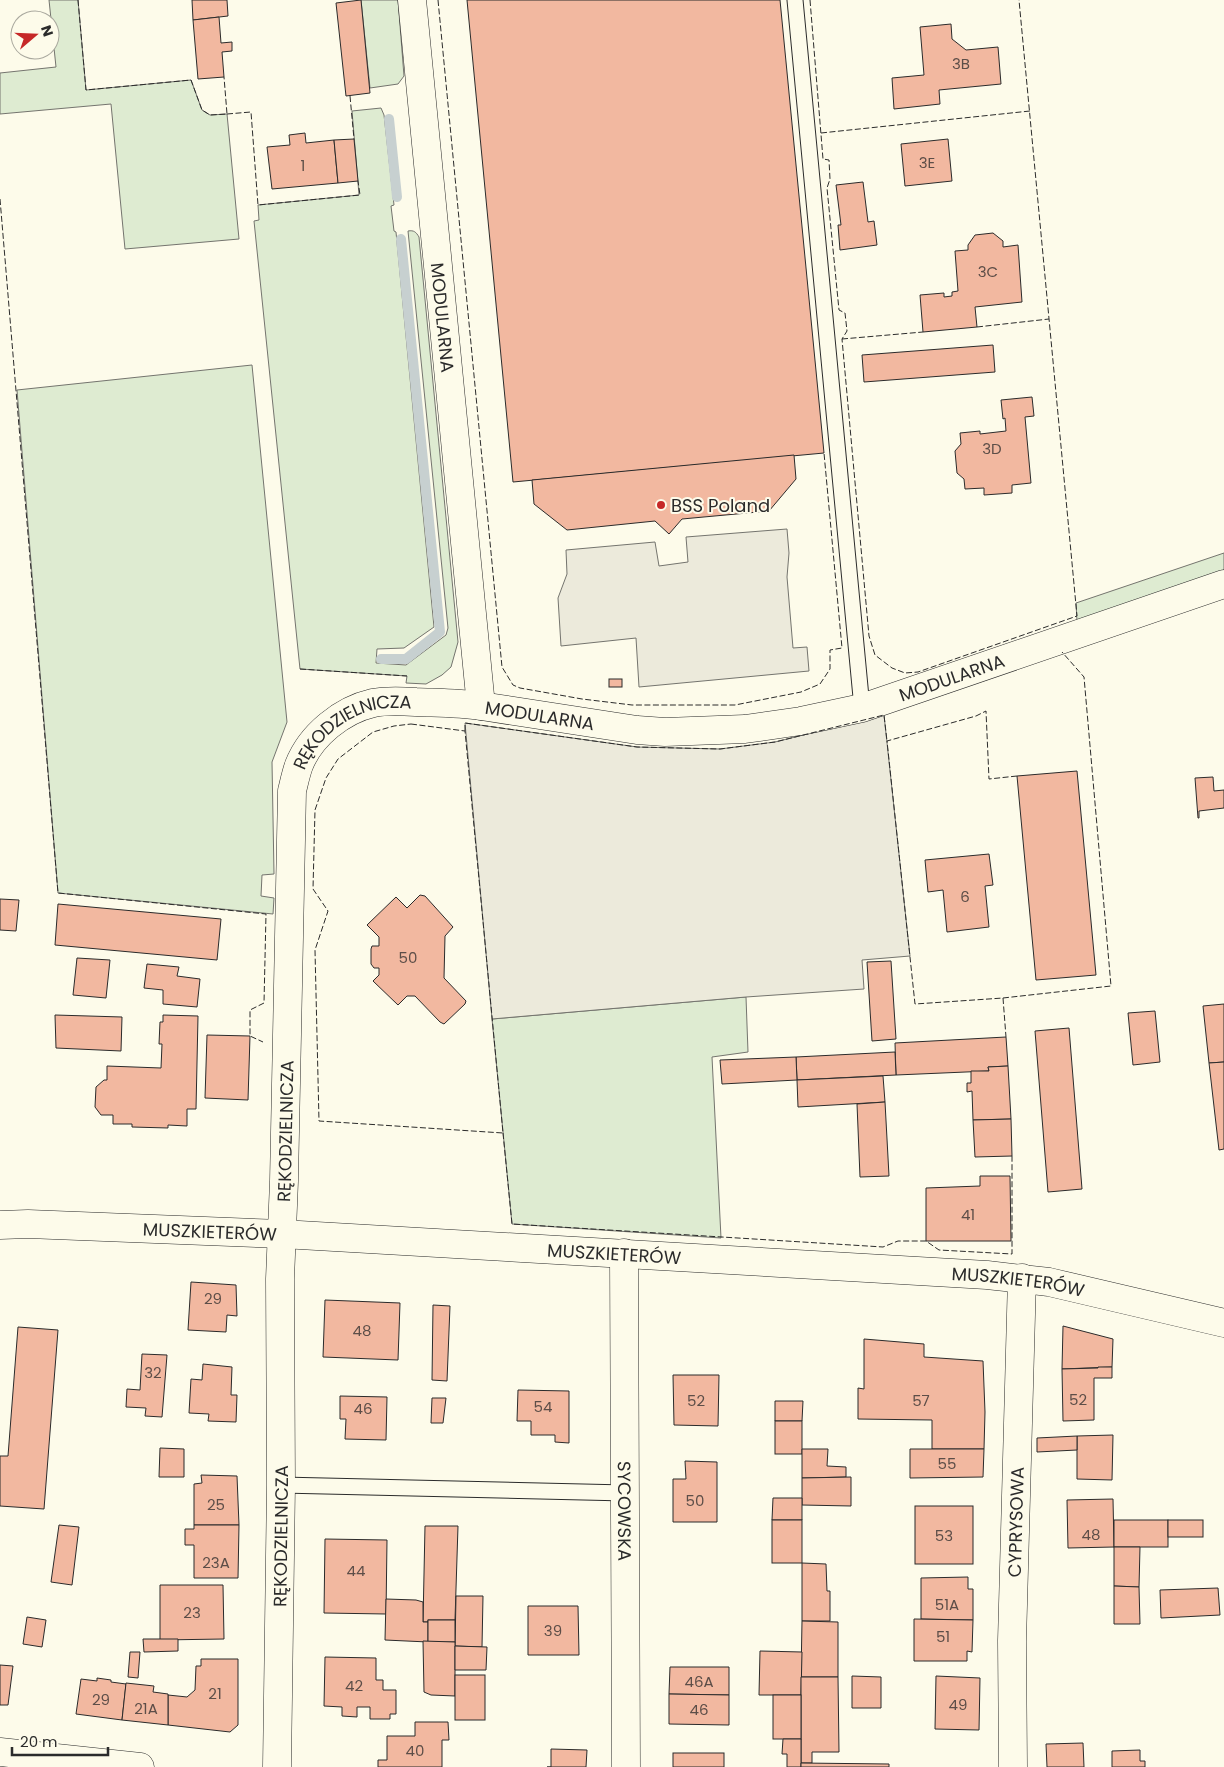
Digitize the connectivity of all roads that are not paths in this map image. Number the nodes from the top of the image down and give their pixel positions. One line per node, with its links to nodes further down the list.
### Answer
1 (412, 0): 4 (street, MODULARNA)
2 (795, 0): 5 (lane)
3 (1224, 584): 5 (street, MODULARNA)
4 (481, 706): 5 (street, MODULARNA); 7 (street, RĘKODZIELNICZA)
5 (862, 708)
6 (0, 1225): 7 (street, MUSZKIETERÓW)
7 (282, 1234): 8 (street, MUSZKIETERÓW); 11 (street, RĘKODZIELNICZA)
8 (624, 1253): 9 (street, MUSZKIETERÓW); 12 (street, SYCOWSKA)
9 (1022, 1278): 10 (street, MUSZKIETERÓW); 17 (street, CYPRYSOWA)
10 (1224, 1323)
11 (281, 1485): 12 (lane); 15 (street, RĘKODZIELNICZA)
12 (626, 1494): 16 (street, SYCOWSKA)
13 (0, 1752): 14 (street)
14 (140, 1767)
15 (278, 1767)
16 (626, 1767)
17 (1013, 1767)

